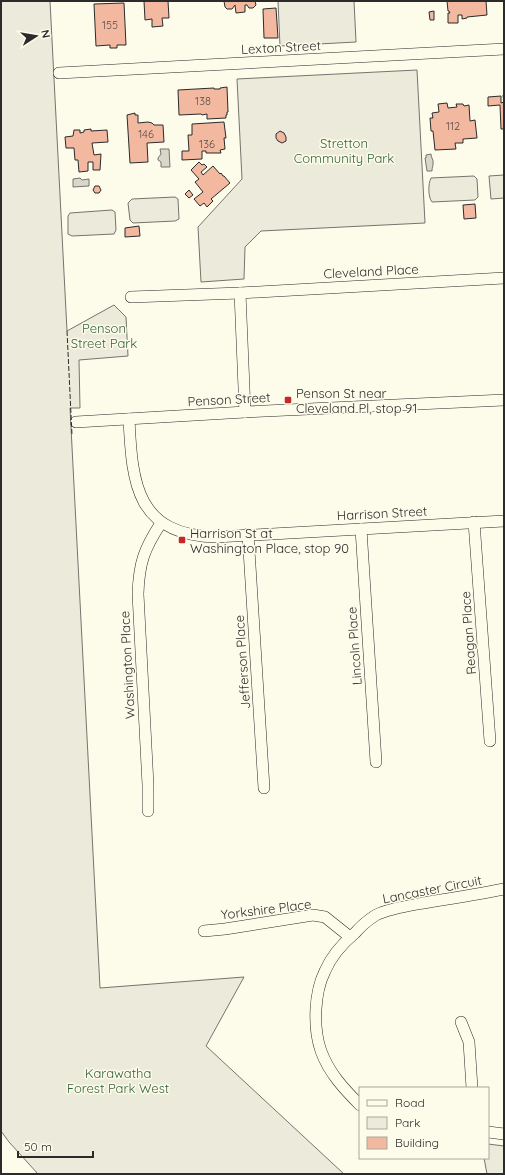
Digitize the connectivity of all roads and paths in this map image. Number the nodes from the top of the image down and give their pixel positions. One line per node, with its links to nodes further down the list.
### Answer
1 (504, 49): 2 (street, Lexton Street)
2 (60, 73)
3 (504, 278): 4 (street, Cleveland Place)
4 (240, 292): 5 (street, Cleveland Place); 7 (street)
5 (131, 297)
6 (504, 400): 7 (street, Penson Street)
7 (245, 412): 8 (street, Penson Street)
8 (129, 419): 9 (street, Penson Street); 11 (street, Harrison Street)
9 (76, 422)
10 (504, 521): 12 (street, Harrison Street)
11 (161, 522): 14 (street, Harrison Street); 18 (street, Washington Place)
12 (474, 522): 13 (street, Harrison Street); 15 (street, Reagan Place)
13 (361, 528): 14 (street, Harrison Street); 16 (street, Lincoln Place)
14 (248, 534): 17 (street, Jefferson Place)
15 (490, 741)
16 (376, 762)
17 (264, 788)
18 (148, 811)
19 (504, 889): 21 (street, Lancaster Circuit)
20 (204, 931): 21 (street, Yorkshire Place)
21 (350, 937): 24 (street, Lancaster Circuit)
22 (461, 1022): 23 (street)
23 (472, 1087)
24 (359, 1104)
25 (489, 1132): 26 (street)
26 (504, 1134)

